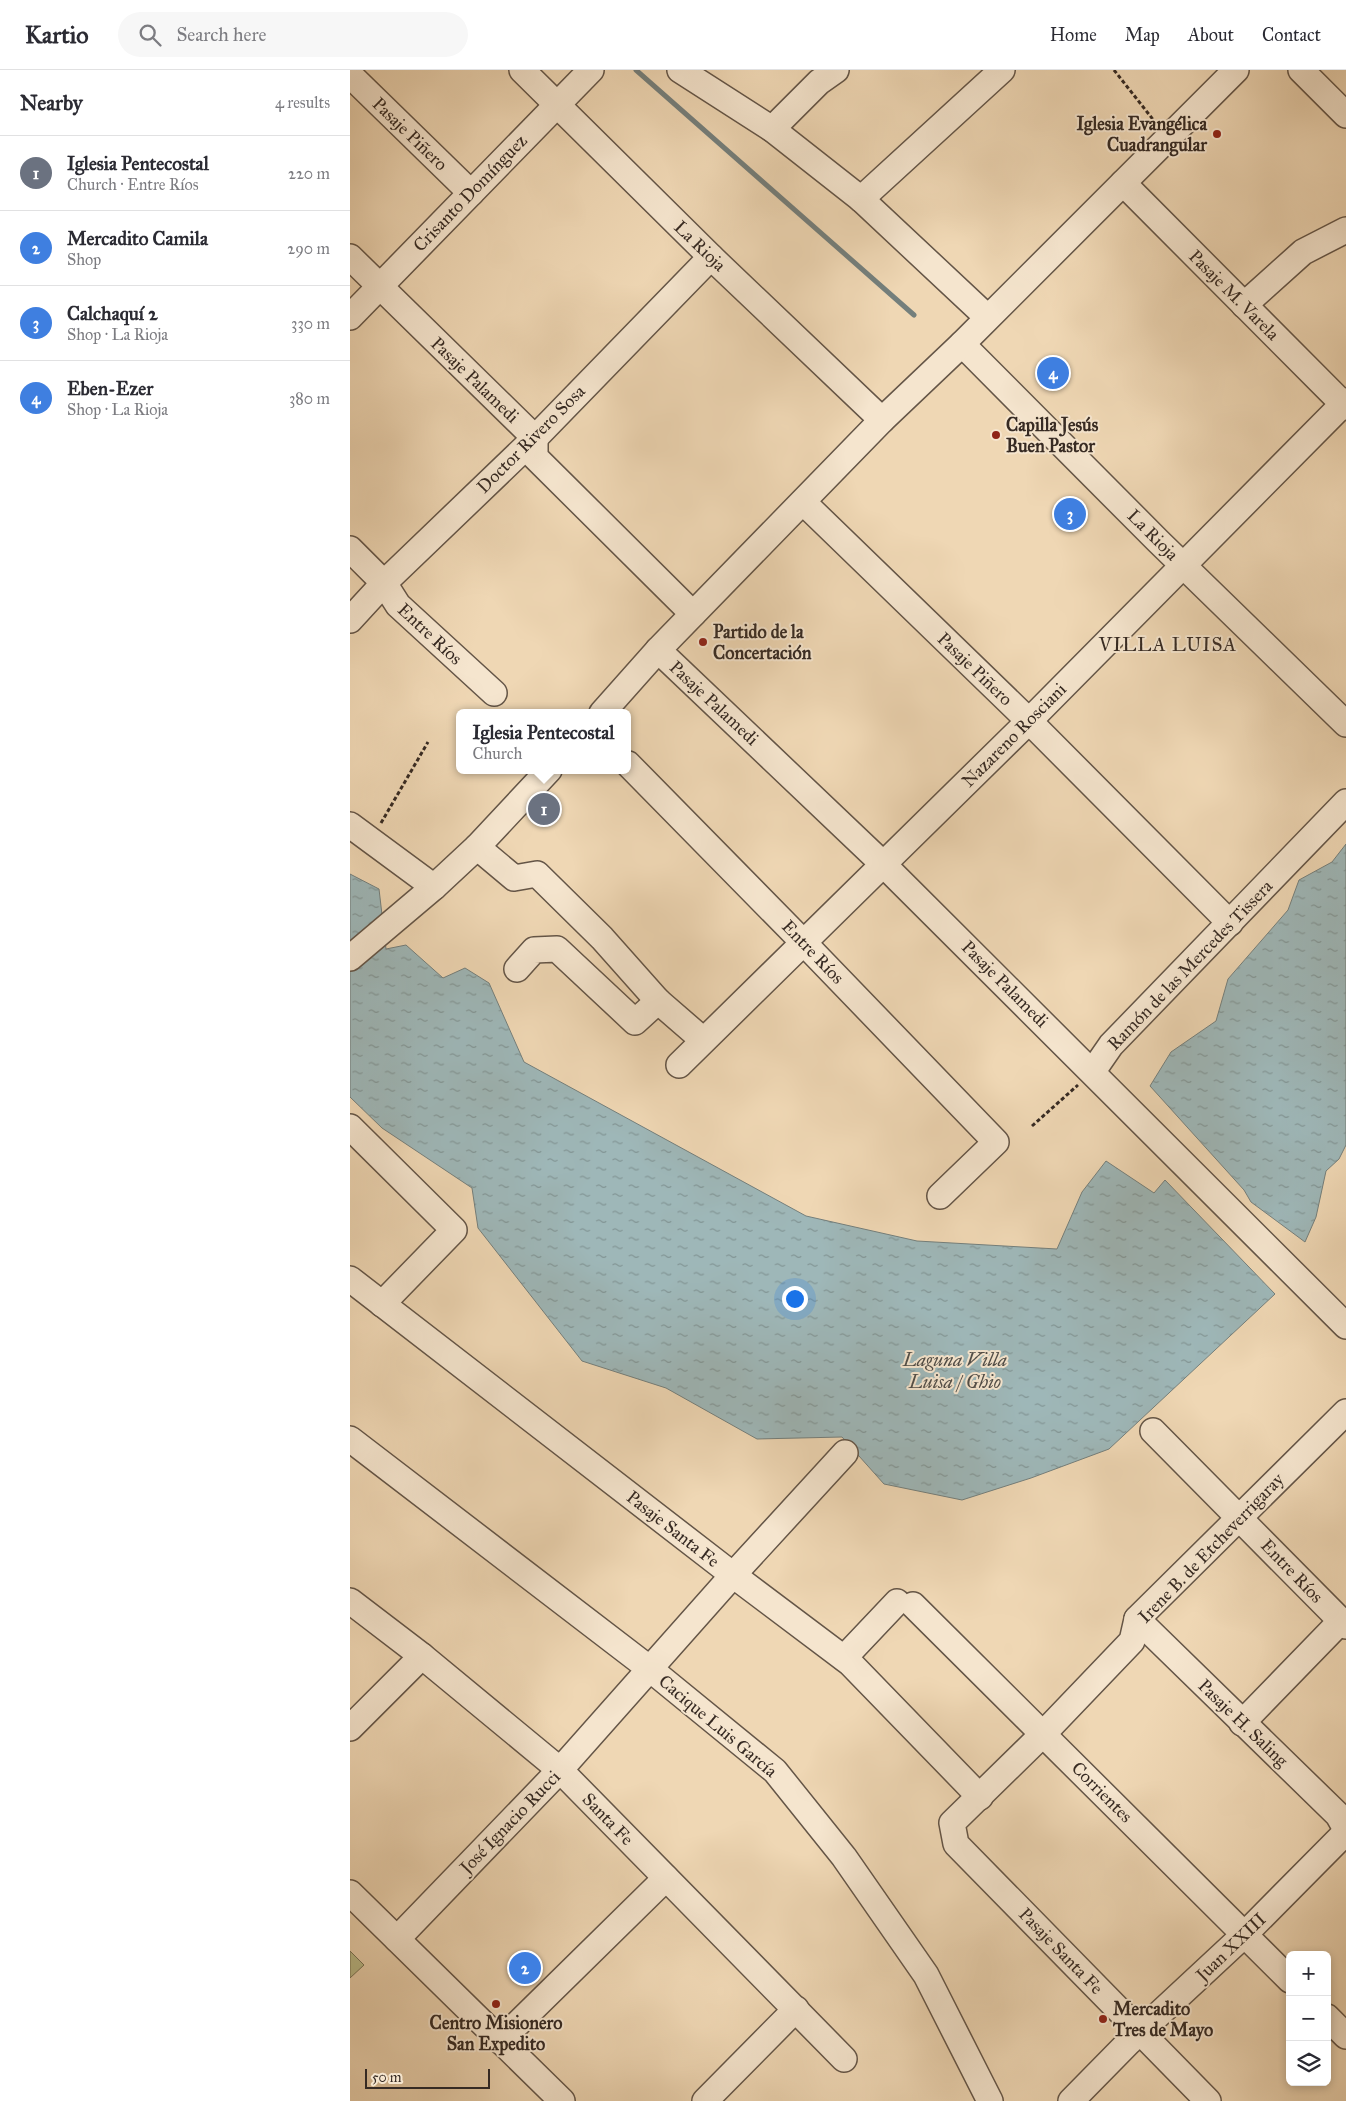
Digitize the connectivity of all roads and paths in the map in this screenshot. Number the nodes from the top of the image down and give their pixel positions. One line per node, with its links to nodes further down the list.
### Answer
1 (522, 70): 10 (street, La Rioja)
2 (591, 70): 10 (street, Crisanto Domínguez)
3 (680, 70): 12 (street)
4 (836, 70): 12 (street)
5 (1002, 70): 16 (street)
6 (1114, 70): 13 (path)
7 (1236, 70): 13 (street)
8 (1301, 70): 11 (street)
9 (350, 75): 15 (street, Pasaje Piñero)
10 (556, 104): 15 (street, Crisanto Domínguez); 19 (street, La Rioja)
11 (1346, 115)
12 (772, 129): 16 (street)
13 (1167, 137): 14 (street)
14 (1122, 183): 21 (street, Pasaje M. Varela); 23 (street)
15 (471, 193): 20 (street, Crisanto Domínguez)
16 (861, 199): 23 (street)
17 (1346, 230): 21 (street)
18 (350, 257): 20 (street, Pasaje Palamedi)
19 (711, 257): 26 (street, La Rioja); 27 (street, Doctor Rivero Sosa)
20 (380, 288): 22 (street, Crisanto Domínguez); 27 (street, Pasaje Palamedi)
21 (1244, 304): 25 (street, Pasaje M. Varela)
22 (350, 317)
23 (987, 317): 24 (street)
24 (962, 344): 26 (street); 30 (street, La Rioja)
25 (1345, 404): 30 (street, Nazareno Rosciani)
26 (882, 420): 28 (street)
27 (535, 438): 31 (street, Doctor Rivero Sosa); 32 (street, Pasaje Palamedi)
28 (803, 502): 32 (street); 37 (street, Pasaje Piñero)
29 (350, 549): 31 (street, Entre Ríos)
30 (1183, 565): 37 (street, Nazareno Rosciani); 38 (street, La Rioja)
31 (384, 583): 33 (street, Doctor Rivero Sosa); 35 (street, Entre Ríos)
32 (693, 614): 34 (street)
33 (350, 620)
34 (658, 650): 36 (street); 46 (street, Pasaje Palamedi)
35 (494, 693)
36 (606, 709)
37 (1029, 721): 46 (street, Nazareno Rosciani); 48 (street, Pasaje Piñero)
38 (1346, 724)
39 (428, 742): 44 (path)
40 (631, 767): 49 (street, Entre Ríos)
41 (545, 774): 45 (street)
42 (1346, 802): 48 (street, Ramón de las Mercedes Tissera)
43 (350, 826): 44 (street)
44 (371, 841): 47 (street)
45 (477, 847): 47 (street); 52 (street)
46 (884, 865): 49 (street, Nazareno Rosciani); 55 (street, Pasaje Palamedi)
47 (434, 887): 50 (street)
48 (1230, 922): 55 (street, Ramón de las Mercedes Tissera)
49 (804, 943): 53 (street, Nazareno Rosciani); 58 (street, Entre Ríos)
50 (350, 958)
51 (517, 969): 52 (street)
52 (658, 1001): 53 (street)
53 (704, 1040): 54 (street, Nazareno Rosciani)
54 (678, 1065)
55 (1093, 1072): 56 (path); 61 (street, Pasaje Palamedi)
56 (1032, 1126)
57 (350, 1127): 60 (street)
58 (940, 1196)
59 (350, 1280): 60 (street, Pasaje Santa Fe)
60 (382, 1304): 67 (street, Pasaje Santa Fe)
61 (1346, 1326)
62 (1346, 1412): 66 (street, Irene B. de Etcheverrigaray)
63 (1153, 1431): 66 (street, Entre Ríos)
64 (350, 1439): 73 (street, Cacique Luis García)
65 (845, 1453): 67 (street)
66 (1240, 1516): 69 (street, Irene B. de Etcheverrigaray); 70 (street, Entre Ríos)
67 (733, 1575): 72 (street, Pasaje Santa Fe); 73 (street)
68 (350, 1601): 71 (street, Santa Fe)
69 (1137, 1619): 74 (street, Pasaje H. Saling); 76 (street, Irene B. de Etcheverrigaray)
70 (1344, 1623): 74 (street)
71 (422, 1656): 75 (street); 77 (street, Santa Fe)
72 (844, 1658): 76 (street, Corrientes); 78 (street, Pasaje Santa Fe)
73 (650, 1669): 77 (street, José Ignacio Rucci); 94 (street, Cacique Luis García)
74 (1242, 1723): 79 (street, Pasaje H. Saling)
75 (350, 1728)
76 (1043, 1734): 78 (street, Irene B. de Etcheverrigaray); 83 (street, Corrientes)
77 (560, 1770): 81 (street, Santa Fe); 84 (street, José Ignacio Rucci)
78 (980, 1797): 80 (street, Irene B. de Etcheverrigaray)
79 (1346, 1831): 83 (street, Juan XXIII)
80 (956, 1844): 88 (street, Pasaje Santa Fe)
81 (666, 1878): 86 (street, Santa Fe); 90 (street)
82 (350, 1893): 84 (street)
83 (1244, 1935): 85 (street, Corrientes); 88 (street, Juan XXIII)
84 (397, 1939): 90 (street)
85 (1286, 1976)
86 (796, 2008): 91 (street, Santa Fe); 93 (street)
87 (1331, 2021): 89 (street)
88 (1141, 2033): 95 (street, Juan XXIII); 96 (street, Pasaje Santa Fe)
89 (1346, 2036)
90 (500, 2041): 92 (street)
91 (844, 2060)
92 (562, 2101)
93 (705, 2101)
94 (990, 2101)
95 (1071, 2101)
96 (1208, 2101)

